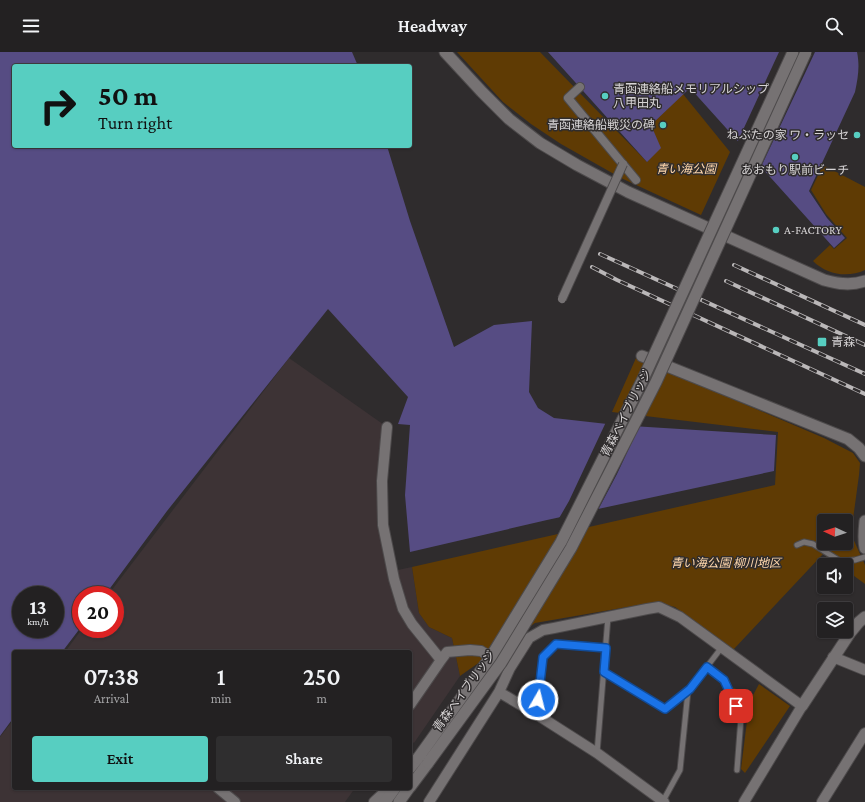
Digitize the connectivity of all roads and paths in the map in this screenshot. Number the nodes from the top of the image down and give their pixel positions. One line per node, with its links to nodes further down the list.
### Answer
1 (445, 52): 7 (street)
2 (793, 52): 33 (street, 青森ベイブリッジ, bridge)
3 (806, 52): 33 (street, 青森ベイブリッジ, bridge)
4 (580, 87): 5 (street)
5 (623, 164): 6 (street); 8 (street, bridge)
6 (636, 180)
7 (865, 281)
8 (562, 299)
9 (642, 356): 11 (street)
10 (387, 428): 21 (street)
11 (865, 456)
12 (865, 521): 14 (street)
13 (797, 545): 15 (lane)
14 (865, 548)
15 (865, 557)
16 (608, 617): 18 (street); 19 (lane); 23 (street)
17 (865, 617): 20 (street)
18 (722, 647): 22 (lane); 29 (street)
19 (606, 648): 25 (lane); 30 (lane)
20 (833, 657): 24 (street); 29 (street)
21 (441, 660): 23 (street); 28 (street)
22 (707, 667): 26 (lane); 34 (lane)
23 (510, 668): 27 (street)
24 (865, 670)
25 (604, 672): 26 (lane); 32 (lane)
26 (688, 691): 47 (lane)
27 (499, 692): 30 (street); 46 (street)
28 (412, 702)
29 (802, 706): 48 (street)
30 (536, 714): 32 (street)
31 (865, 733): 49 (street)
32 (597, 753): 47 (street)
33 (415, 765): 35 (street)
34 (737, 770)
35 (412, 780)
36 (220, 790): 41 (street)
37 (387, 790): 42 (street)
38 (394, 790): 43 (street)
39 (407, 790): 44 (street)
40 (409, 790): 45 (street)
41 (235, 802)
42 (374, 802)
43 (385, 802)
44 (399, 802)
45 (404, 802)
46 (429, 802)
47 (664, 802)
48 (744, 802)
49 (822, 802)

